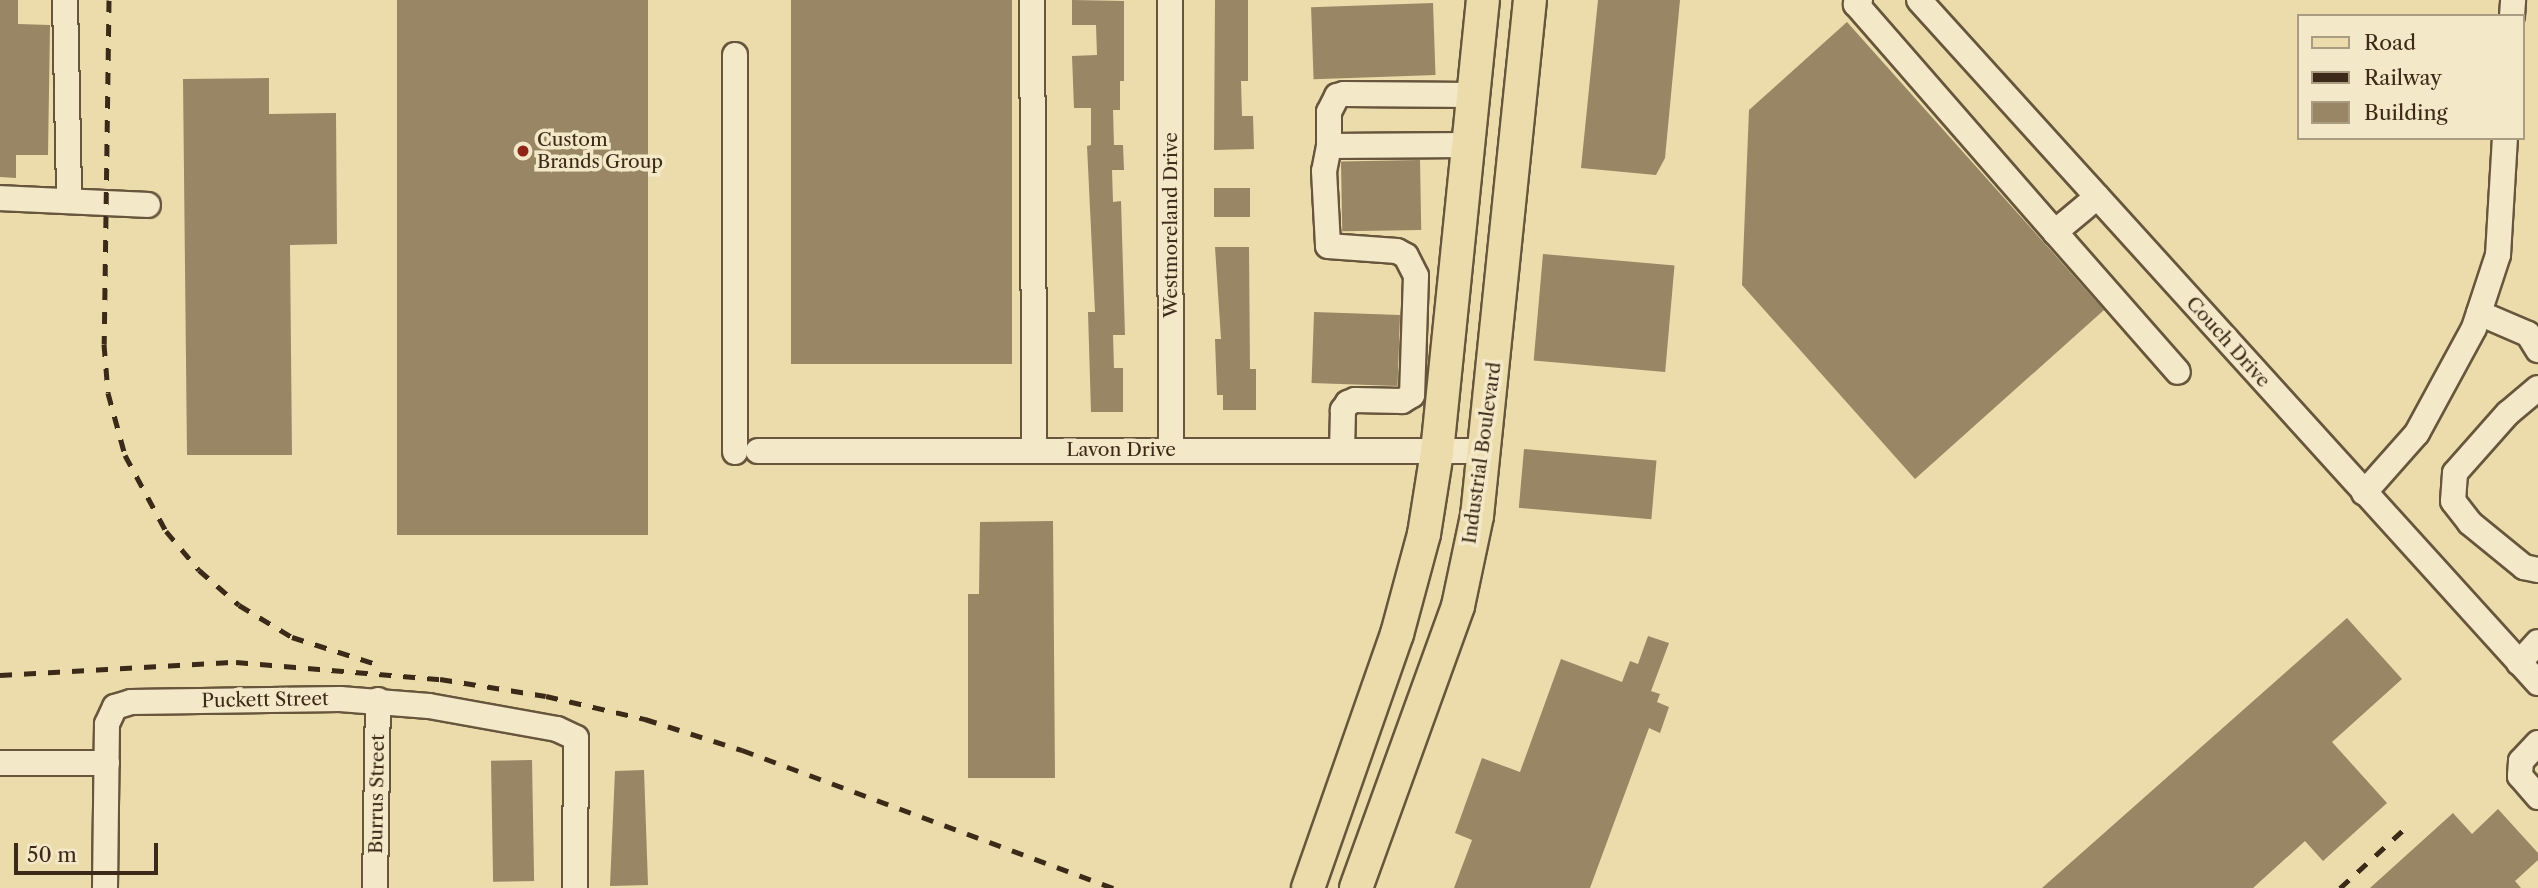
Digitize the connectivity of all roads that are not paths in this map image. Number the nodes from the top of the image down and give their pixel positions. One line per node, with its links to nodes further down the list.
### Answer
1 (65, 0): 15 (street)
2 (1032, 0): 24 (street)
3 (1170, 0): 25 (street, Westmoreland Drive)
4 (1483, 0): 9 (main road)
5 (1530, 0): 27 (main road, Industrial Boulevard)
6 (1860, 0): 17 (street)
7 (1919, 0): 13 (street, Couch Drive)
8 (735, 55): 24 (street, Lavon Drive)
9 (1473, 95): 11 (main road); 12 (street)
10 (2505, 140): 20 (street)
11 (1468, 145): 12 (street); 19 (main road)
12 (1329, 146): 18 (street)
13 (2097, 197): 17 (street); 29 (street, Couch Drive)
14 (0, 198): 15 (street)
15 (69, 199): 16 (street)
16 (148, 205)
17 (2056, 232): 22 (street)
18 (1416, 276): 19 (street); 26 (street)
19 (1455, 277): 28 (main road)
20 (2479, 313): 21 (street); 29 (street)
21 (2538, 350)
22 (2178, 372)
23 (2538, 388): 30 (street)
24 (1034, 449): 25 (street, Lavon Drive)
25 (1171, 450): 26 (street, Lavon Drive)
26 (1342, 451): 28 (street, Lavon Drive)
27 (1484, 451): 28 (street, Lavon Drive); 43 (main road, Industrial Boulevard)
28 (1437, 452): 42 (main road)
29 (2364, 493): 32 (street, Couch Drive)
30 (2538, 570)
31 (2538, 642): 32 (street)
32 (2519, 663): 33 (street, Couch Drive)
33 (2538, 683)
34 (378, 700): 36 (street, Puckett Street); 40 (street, Burrus Street); 41 (street, Puckett Street)
35 (2538, 743): 38 (street)
36 (107, 762): 37 (street); 39 (street, Puckett Street)
37 (0, 763)
38 (2538, 797)
39 (105, 888)
40 (375, 888)
41 (575, 888)
42 (1308, 888)
43 (1356, 888)

